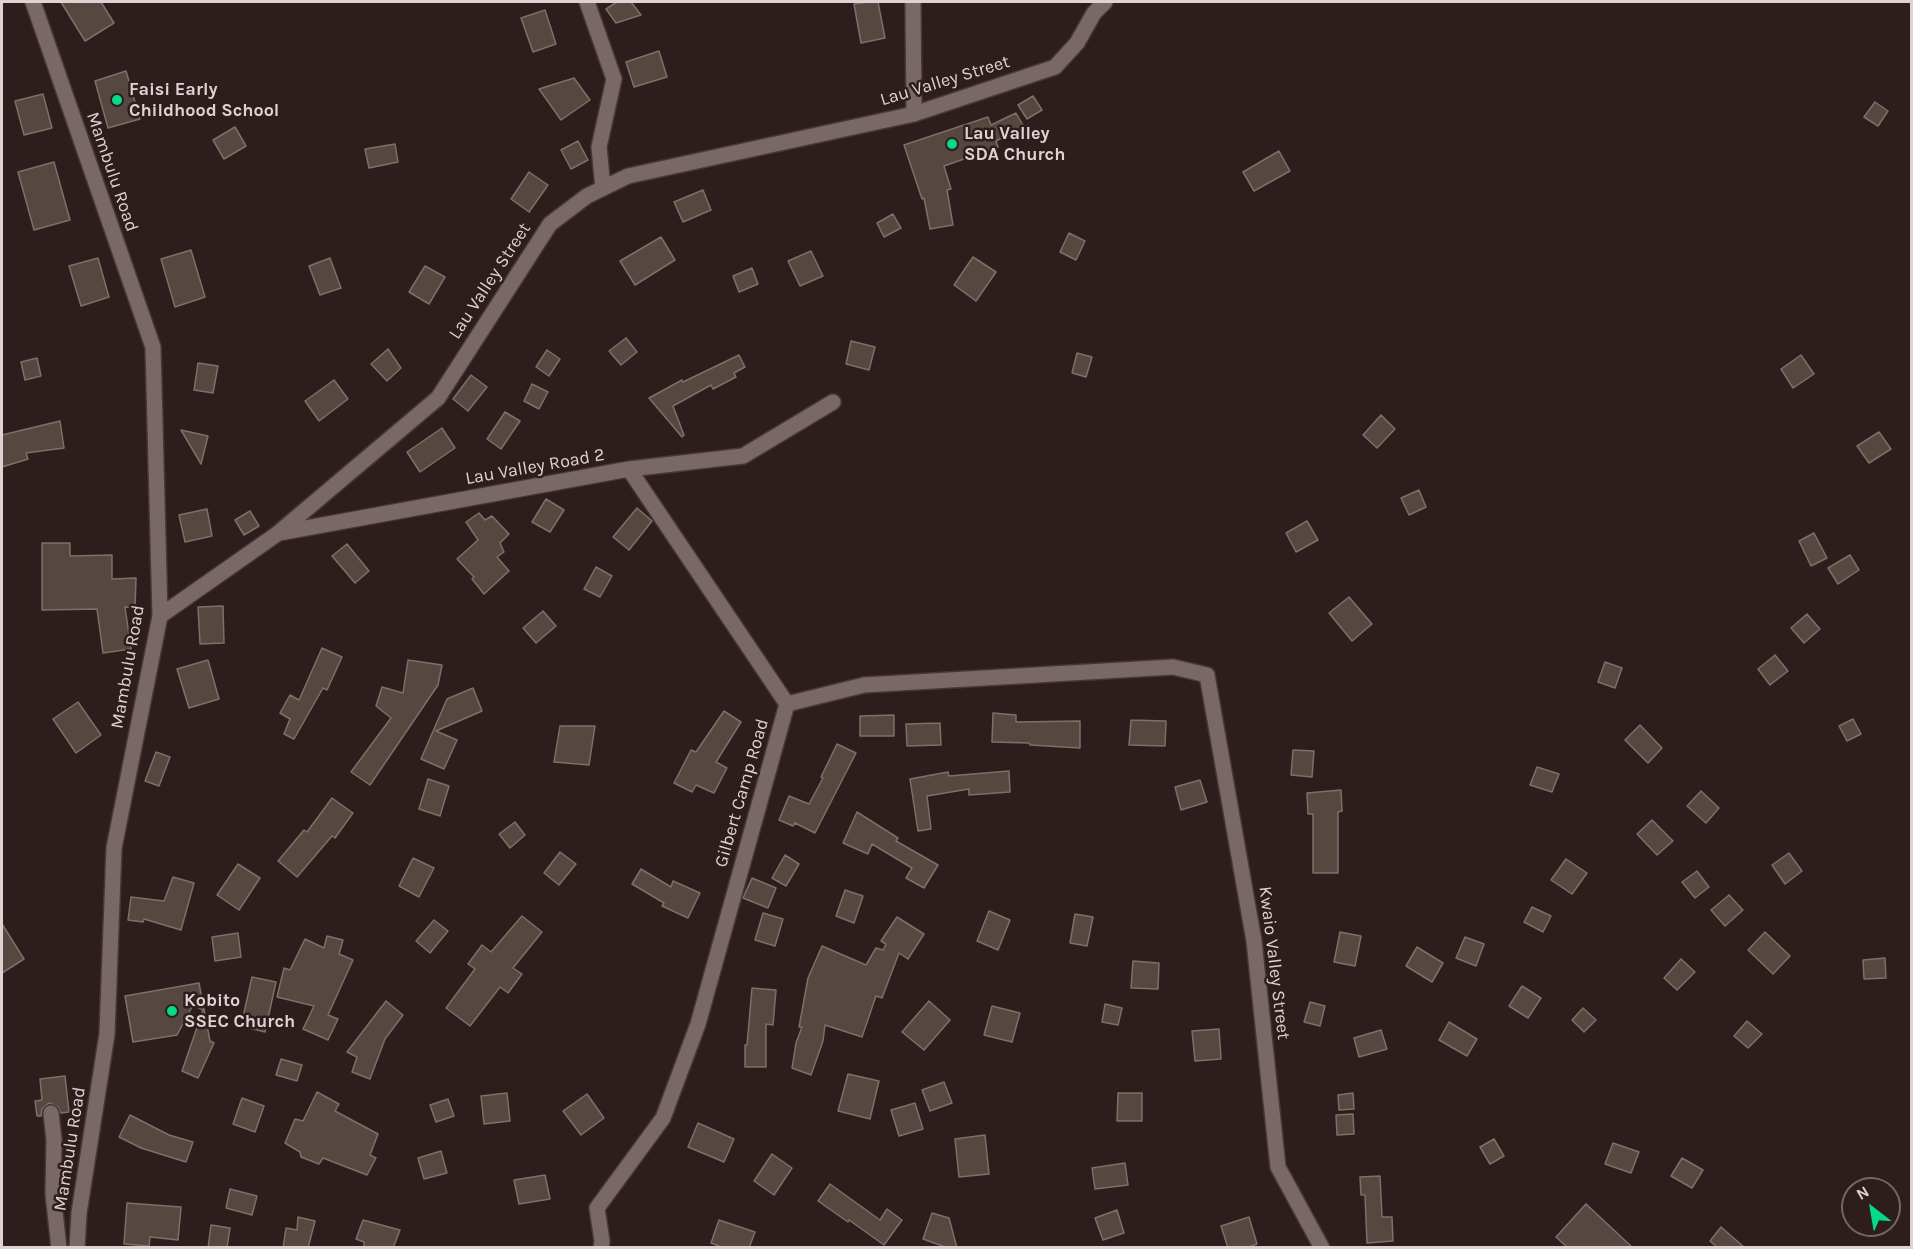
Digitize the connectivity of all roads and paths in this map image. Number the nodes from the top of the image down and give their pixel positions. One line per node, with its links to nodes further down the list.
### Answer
1 (33, 2): 10 (street, Mambulu Road)
2 (587, 2): 6 (street)
3 (913, 2): 5 (street)
4 (1106, 2): 5 (street, Lau Valley Street)
5 (914, 114): 6 (street, Lau Valley Street)
6 (603, 188): 9 (street, Lau Valley Street)
7 (834, 402): 8 (street)
8 (628, 469): 9 (street, Lau Valley Road 2); 12 (street, Lau Valley Road 2)
9 (277, 534): 10 (street, Lau Valley Street)
10 (160, 616): 15 (street, Mambulu Road)
11 (1207, 675): 12 (street, Gilbert Camp Road); 17 (street, Kwaio Valley Street)
12 (787, 704): 16 (street, Gilbert Camp Road)
13 (51, 1113): 14 (street)
14 (59, 1248)
15 (77, 1248)
16 (601, 1248)
17 (1322, 1248)

